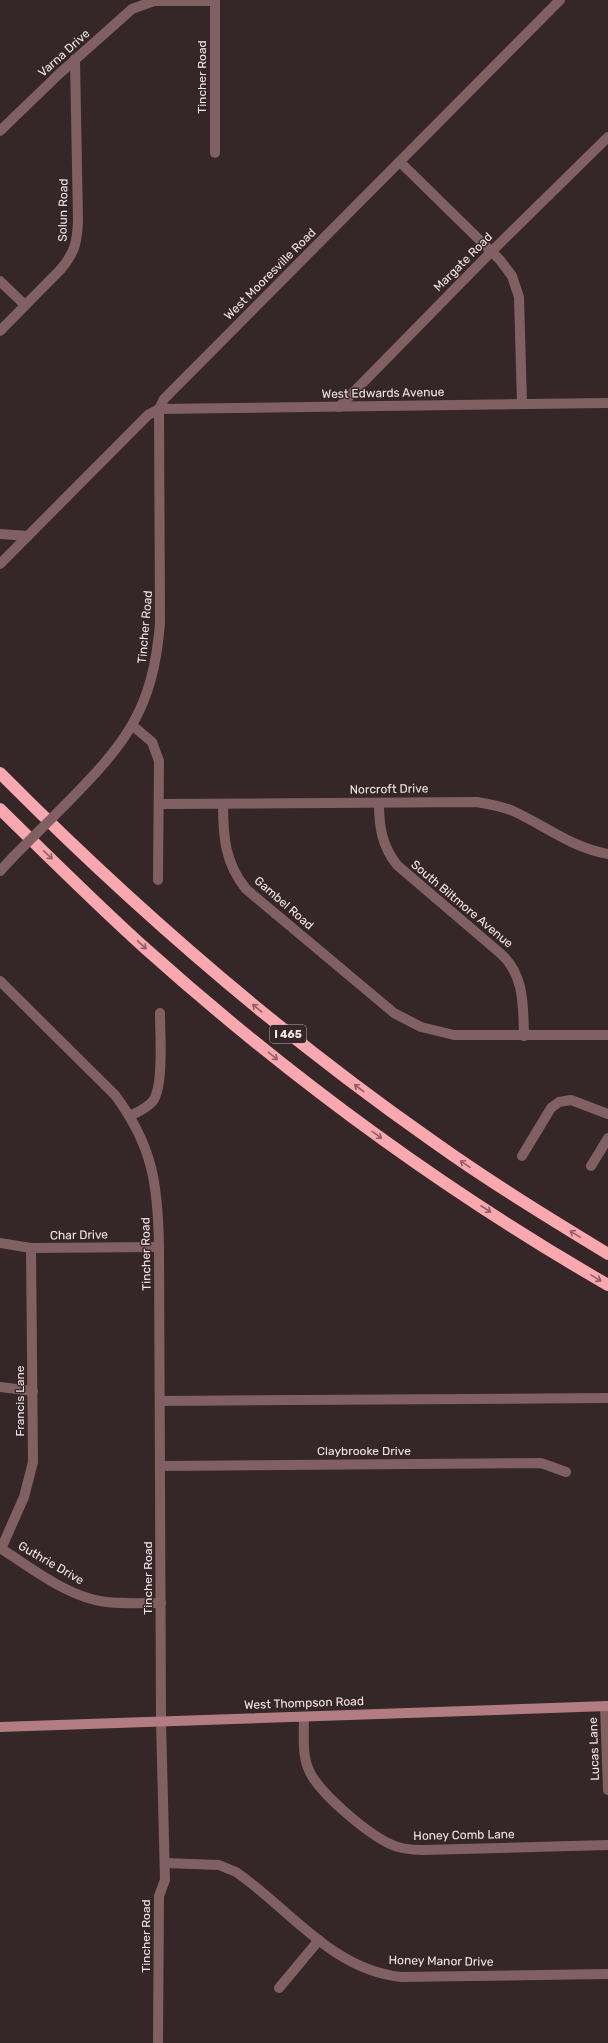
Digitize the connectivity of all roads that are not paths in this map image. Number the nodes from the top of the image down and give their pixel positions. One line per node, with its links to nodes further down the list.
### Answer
1 (560, 0): 7 (street, West Mooresville Road)
2 (215, 1): 3 (street, Varna Drive); 6 (street, Tincher Road)
3 (75, 59): 4 (street, Varna Drive); 10 (street, Solun Road)
4 (0, 132)
5 (608, 137): 8 (street, Margate Road)
6 (215, 153)
7 (400, 162): 8 (street); 15 (street, West Mooresville Road)
8 (491, 252): 12 (street); 14 (street, Margate Road)
9 (0, 281): 10 (street)
10 (25, 305): 11 (street, Solun Road)
11 (0, 331)
12 (522, 404): 13 (street, West Edwards Avenue); 14 (street, West Edwards Avenue)
13 (608, 404)
14 (339, 406): 15 (street, West Edwards Avenue)
15 (159, 409): 17 (street, West Mooresville Road); 19 (street, Tincher Road)
16 (0, 534): 17 (street)
17 (28, 536): 18 (street, West Mooresville Road)
18 (0, 564)
19 (133, 726): 22 (street); 26 (street, Tincher Road, bridge)
20 (0, 773): 40 (highway, I 465, one-way to 20)
21 (379, 802): 23 (street, Norcroft Drive); 25 (street, Norcroft Drive); 31 (street, South Biltmore Avenue)
22 (160, 804): 23 (street, Norcroft Drive); 27 (street)
23 (223, 804): 31 (street, Gambel Road)
24 (0, 808): 41 (highway, I 465, one-way to 41)
25 (608, 854)
26 (0, 871)
27 (158, 880)
28 (0, 981): 33 (street, Tincher Road)
29 (160, 1013): 33 (street)
30 (608, 1035): 31 (street)
31 (524, 1036)
32 (608, 1114): 35 (street)
33 (130, 1116): 38 (street, Tincher Road)
34 (608, 1138): 36 (street)
35 (522, 1156)
36 (592, 1166)
37 (0, 1243): 39 (street, Char Drive)
38 (159, 1247): 39 (street, Char Drive); 45 (street, Tincher Road)
39 (31, 1248): 43 (street, Francis Lane)
40 (608, 1254)
41 (608, 1285)
42 (0, 1387): 43 (street)
43 (34, 1391): 48 (street, Francis Lane)
44 (608, 1398): 45 (street)
45 (160, 1401): 46 (street, Tincher Road)
46 (161, 1466): 47 (street, Claybrooke Drive); 49 (street, Tincher Road)
47 (566, 1472)
48 (1, 1548): 49 (street, Guthrie Drive)
49 (161, 1603): 52 (street, Tincher Road)
50 (607, 1706): 51 (main road, West Thompson Road); 54 (street, Lucas Lane)
51 (304, 1716): 52 (main road, West Thompson Road); 55 (street, Honey Comb Lane)
52 (161, 1721): 53 (main road, West Thompson Road); 56 (street, Tincher Road)
53 (0, 1727)
54 (608, 1790)
55 (608, 1845)
56 (165, 1863): 57 (street, Honey Manor Drive); 60 (street, Tincher Road)
57 (319, 1940): 58 (street, Honey Manor Drive); 59 (street)
58 (608, 1974)
59 (280, 1988)
60 (158, 2043)

